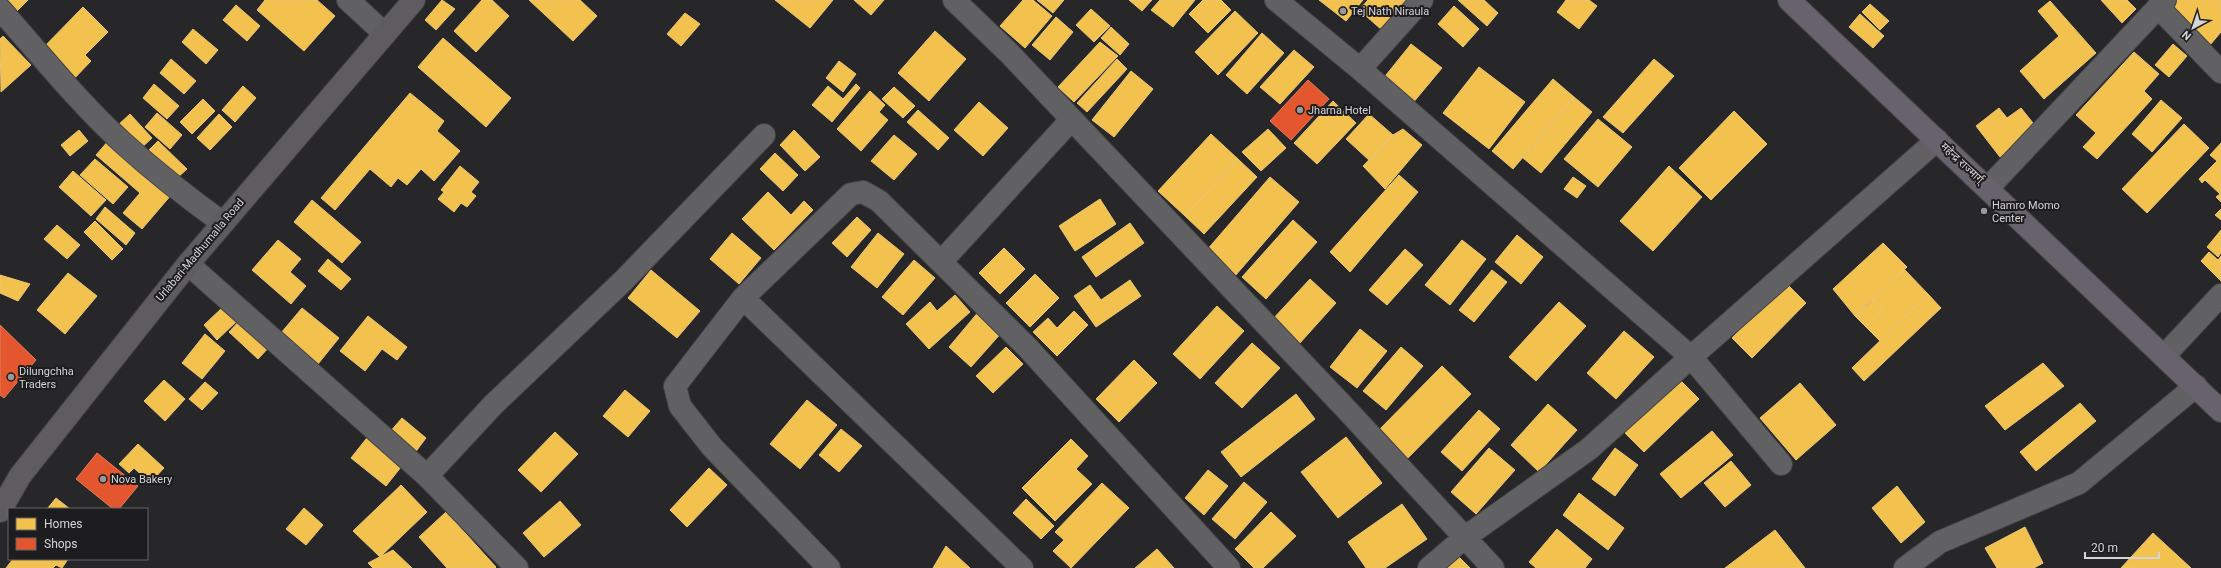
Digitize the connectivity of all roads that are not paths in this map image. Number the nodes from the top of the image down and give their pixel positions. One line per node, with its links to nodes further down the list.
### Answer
1 (348, 0): 9 (street)
2 (414, 0): 9 (main road, Urlabari-Madhumalla Road)
3 (954, 0): 12 (street)
4 (1276, 0): 10 (street)
5 (1422, 0): 10 (street)
6 (1788, 0): 14 (highway, महेन्द्र राज्मार्ग्)
7 (2161, 4): 11 (street); 15 (street)
8 (0, 9): 16 (street)
9 (385, 34): 16 (main road, Urlabari-Madhumalla Road)
10 (1360, 69): 22 (street)
11 (2221, 72)
12 (1071, 120): 17 (street); 28 (street)
13 (764, 135): 26 (street)
14 (1937, 140): 15 (highway, महेन्द्र राज्मार्ग्); 22 (street)
15 (1988, 188): 21 (highway, महेन्द्र राज्मार्ग्)
16 (222, 223): 18 (main road, Urlabari-Madhumalla Road)
17 (941, 262): 20 (street); 32 (street)
18 (188, 264): 26 (street); 27 (main road, Urlabari-Madhumalla Road)
19 (2221, 295): 21 (street)
20 (743, 298): 30 (street); 31 (street)
21 (2164, 356): 23 (highway, महेन्द्र राज्मार्ग्)
22 (1690, 357): 25 (street); 28 (street)
23 (2196, 386): 24 (highway, महेन्द्र राज्मार्ग्); 35 (street)
24 (2221, 411)
25 (1781, 464)
26 (427, 476): 29 (street)
27 (0, 511)
28 (1464, 538): 33 (street); 34 (street)
29 (517, 568)
30 (829, 568)
31 (1022, 568)
32 (1229, 568)
33 (1429, 568)
34 (1493, 568)
35 (1905, 568)

